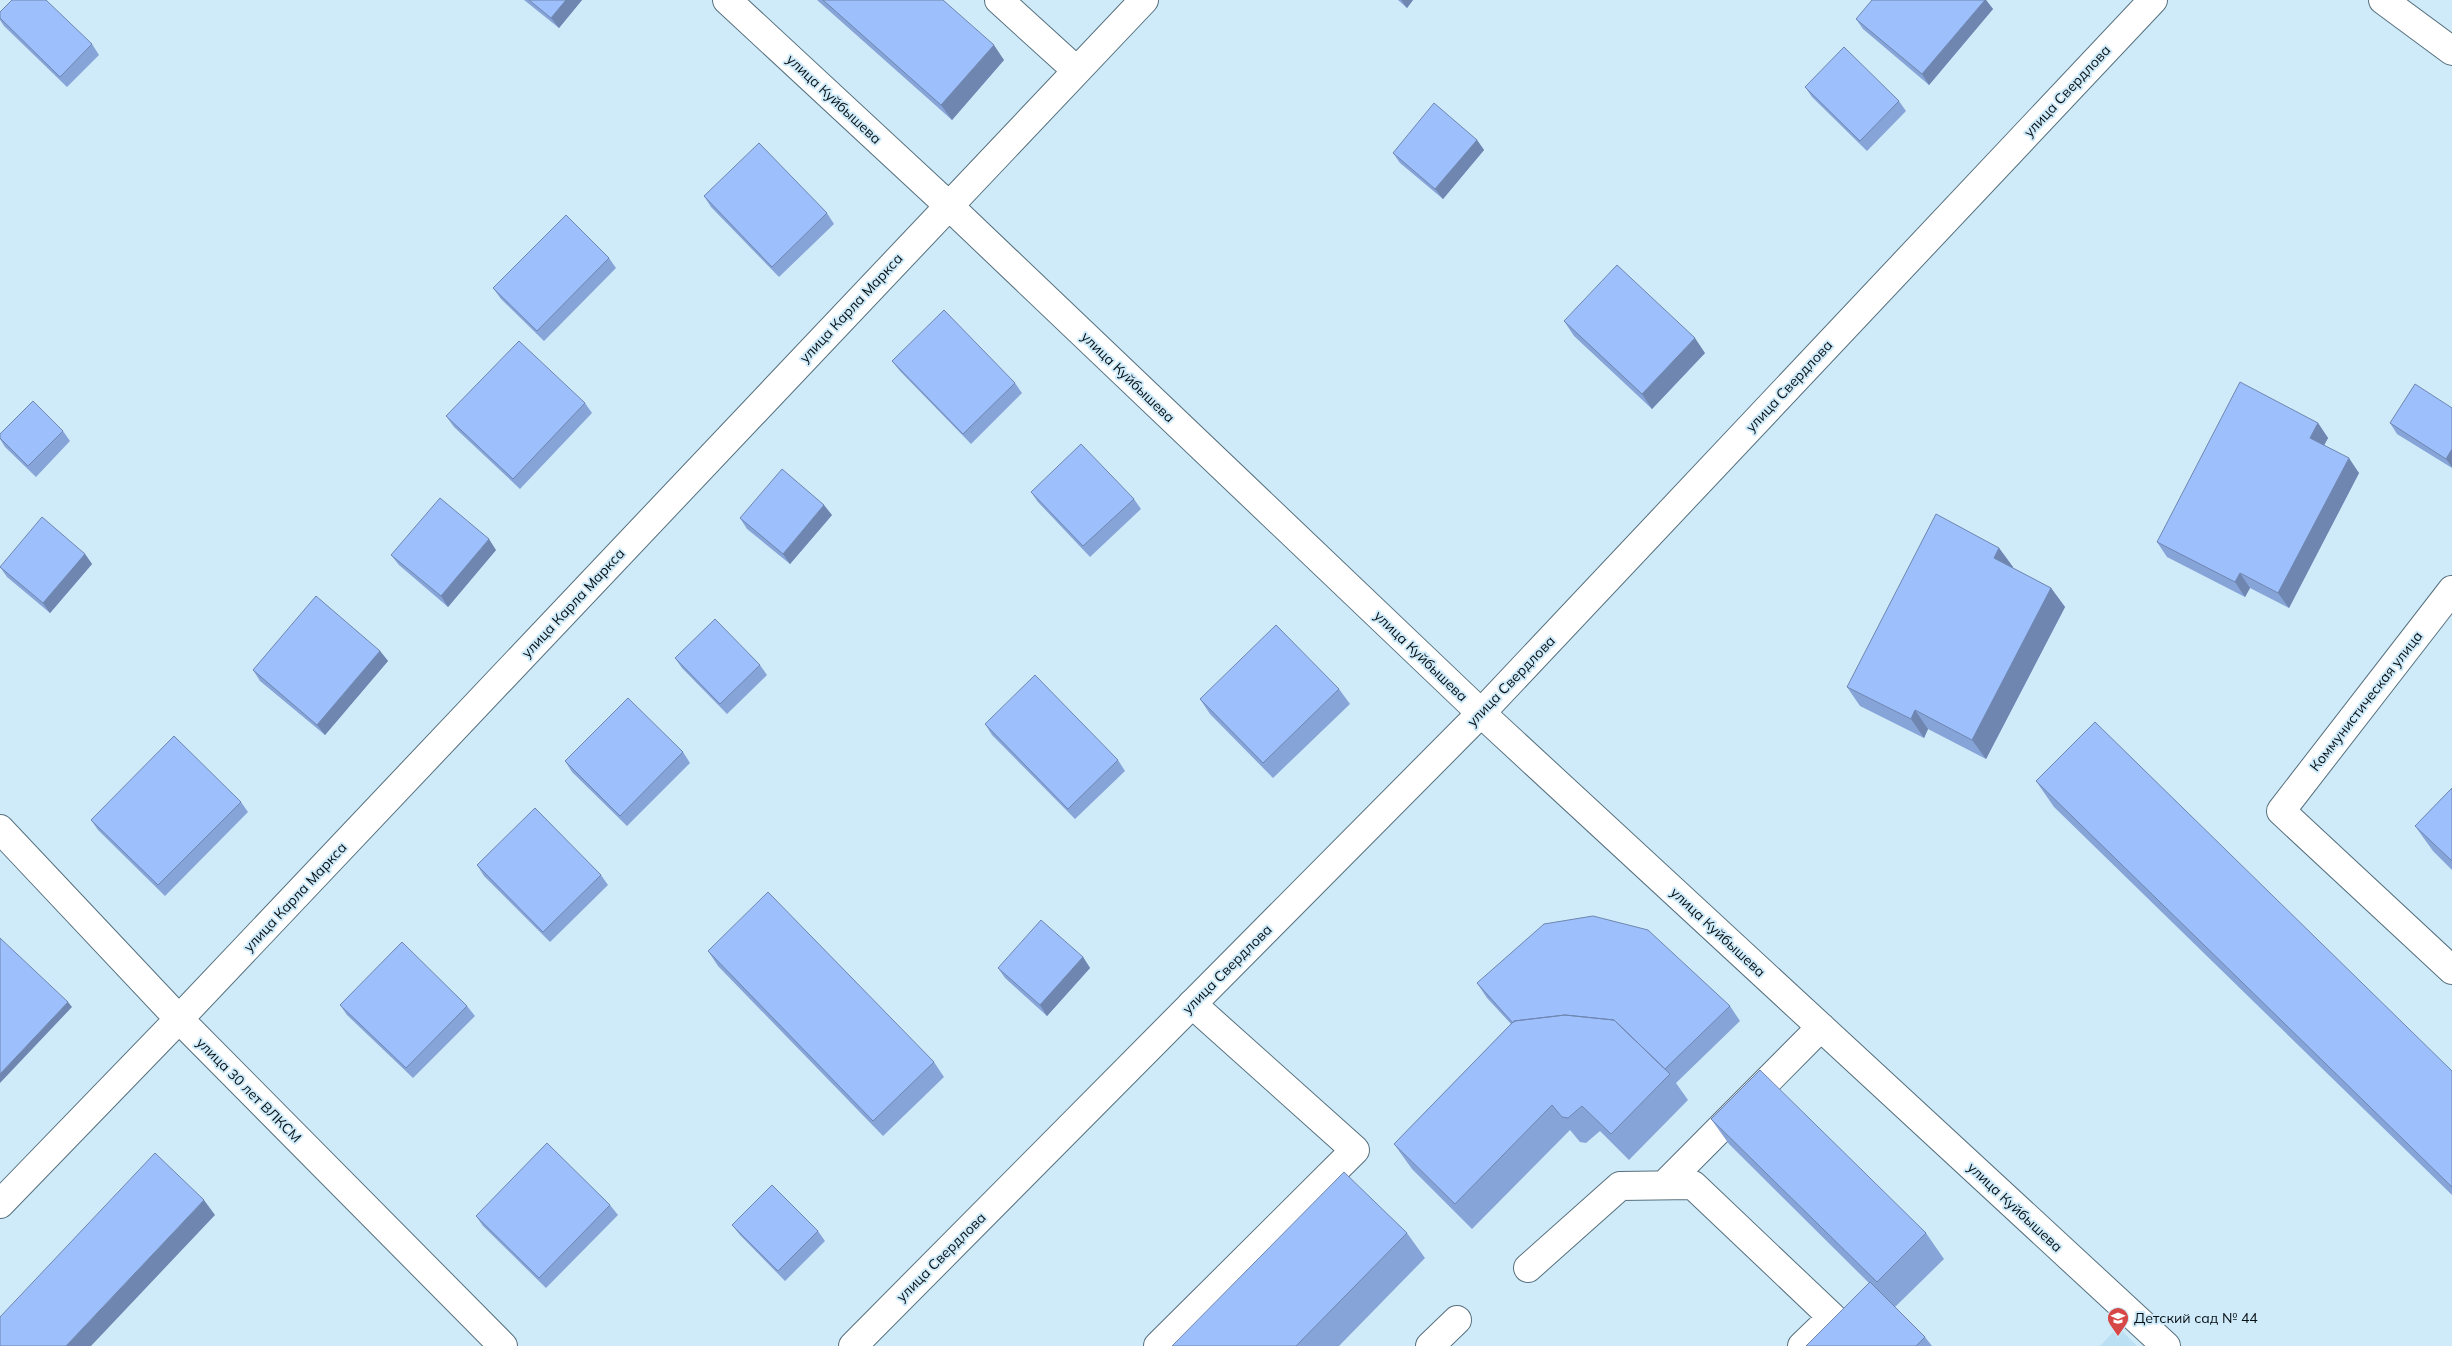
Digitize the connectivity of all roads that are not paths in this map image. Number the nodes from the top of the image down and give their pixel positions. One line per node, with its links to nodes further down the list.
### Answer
1 (727, 0): 8 (street, улица Куйбышева)
2 (1000, 0): 7 (street)
3 (1144, 0): 7 (street, улица Карла Маркса)
4 (2153, 0): 10 (street, улица Свердлова)
5 (2383, 0): 6 (street)
6 (2452, 51)
7 (1076, 70): 8 (street, улица Карла Маркса)
8 (948, 205): 10 (street, улица Куйбышева); 14 (street, улица Карла Маркса)
9 (2452, 590): 12 (street, Коммунистическая улица)
10 (1481, 713): 13 (street, улица Свердлова); 15 (street, улица Куйбышева)
11 (0, 828): 14 (street, улица 30 лет ВЛКСМ)
12 (2452, 970)
13 (1192, 1004): 21 (street, улица Свердлова); 22 (street)
14 (179, 1019): 17 (street, улица Карла Маркса); 20 (street, улица 30 лет ВЛКСМ)
15 (1822, 1027): 16 (street); 25 (street, улица Куйбышева)
16 (1664, 1185): 18 (street); 24 (street)
17 (2, 1197)
18 (1528, 1268)
19 (1457, 1320): 23 (street)
20 (503, 1346)
21 (853, 1346)
22 (1158, 1346)
23 (1430, 1346)
24 (1802, 1346)
25 (2166, 1346)

